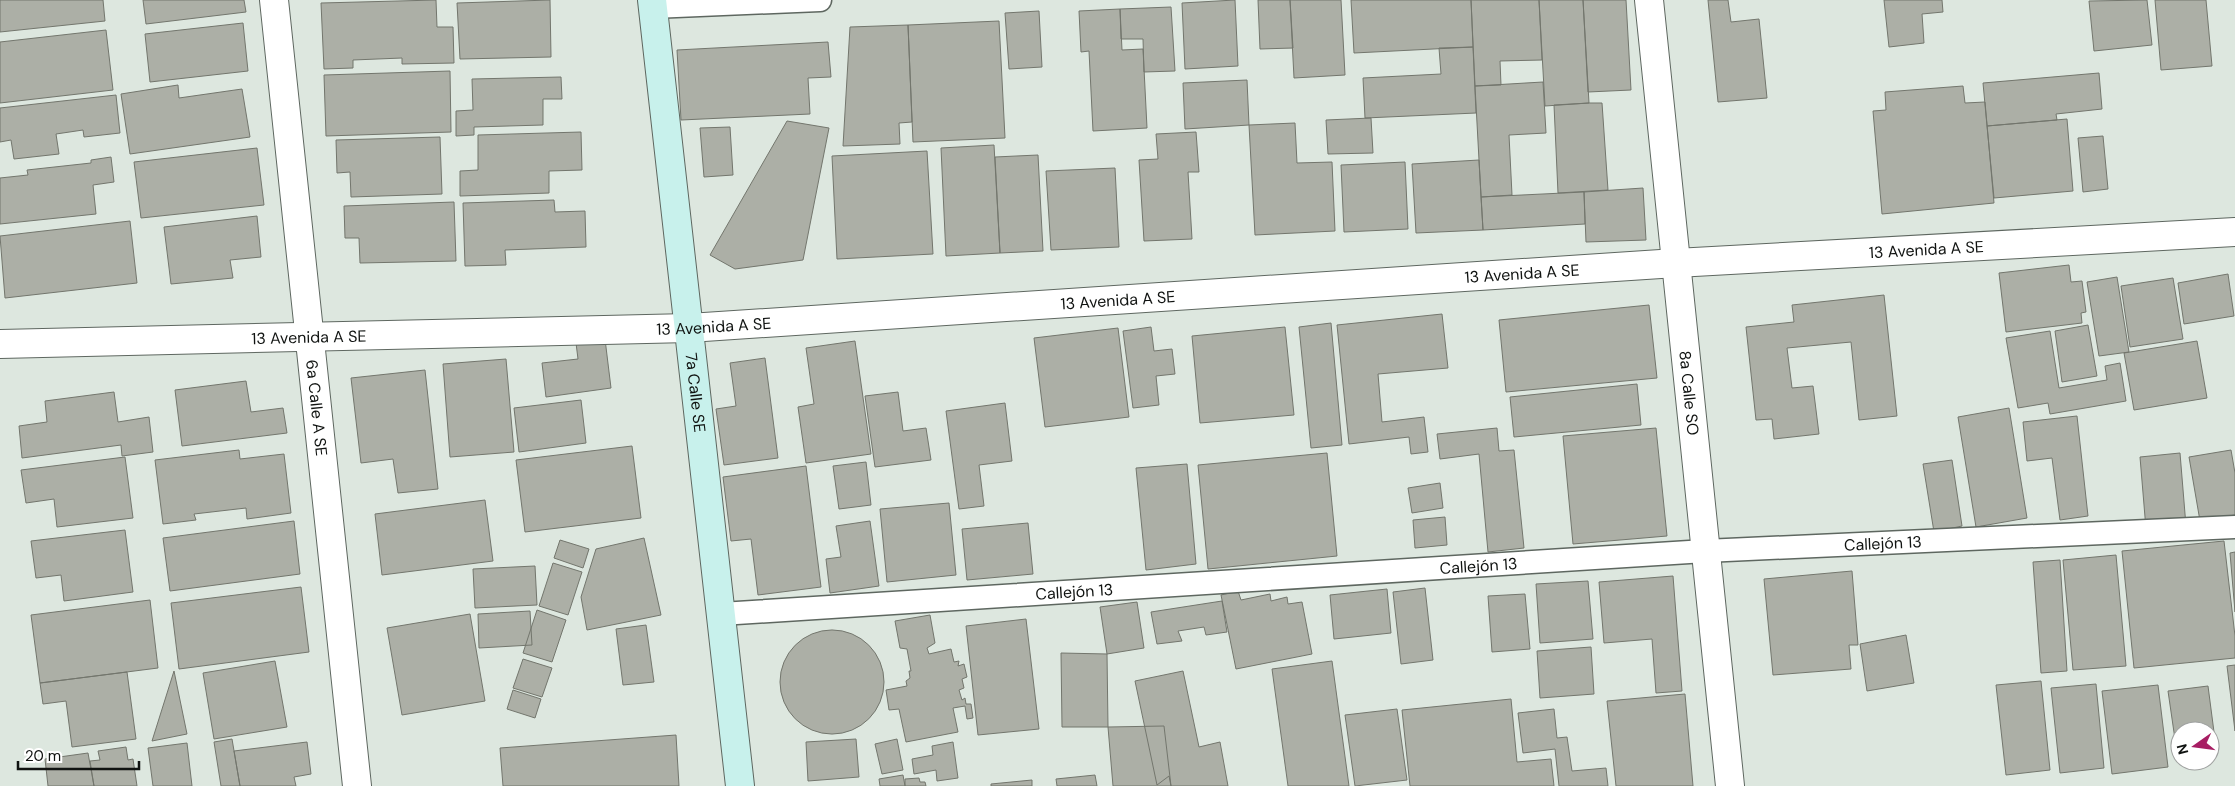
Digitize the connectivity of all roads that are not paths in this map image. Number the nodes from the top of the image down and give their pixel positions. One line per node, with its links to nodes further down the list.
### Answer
1 (274, 0): 8 (street, 6a Calle A SE)
2 (820, 0): 4 (lane)
3 (1648, 0): 6 (street, 8a Calle SO)
4 (652, 3): 7 (main road, 7a Calle SE)
5 (2235, 232): 6 (street, 13 Avenida A SE)
6 (1676, 263): 7 (street, 13 Avenida A SE); 11 (street, 8a Calle SO)
7 (689, 328): 8 (street, 13 Avenida A SE); 12 (main road, 7a Calle SE)
8 (309, 335): 9 (street, 13 Avenida A SE); 13 (street, 6a Calle A SE)
9 (0, 344)
10 (2235, 527): 11 (lane, Callejón 13)
11 (1705, 552): 12 (lane, Callejón 13); 15 (street, 8a Calle SO)
12 (721, 614): 14 (main road, 7a Calle SE)
13 (357, 786)
14 (740, 786)
15 (1730, 786)

